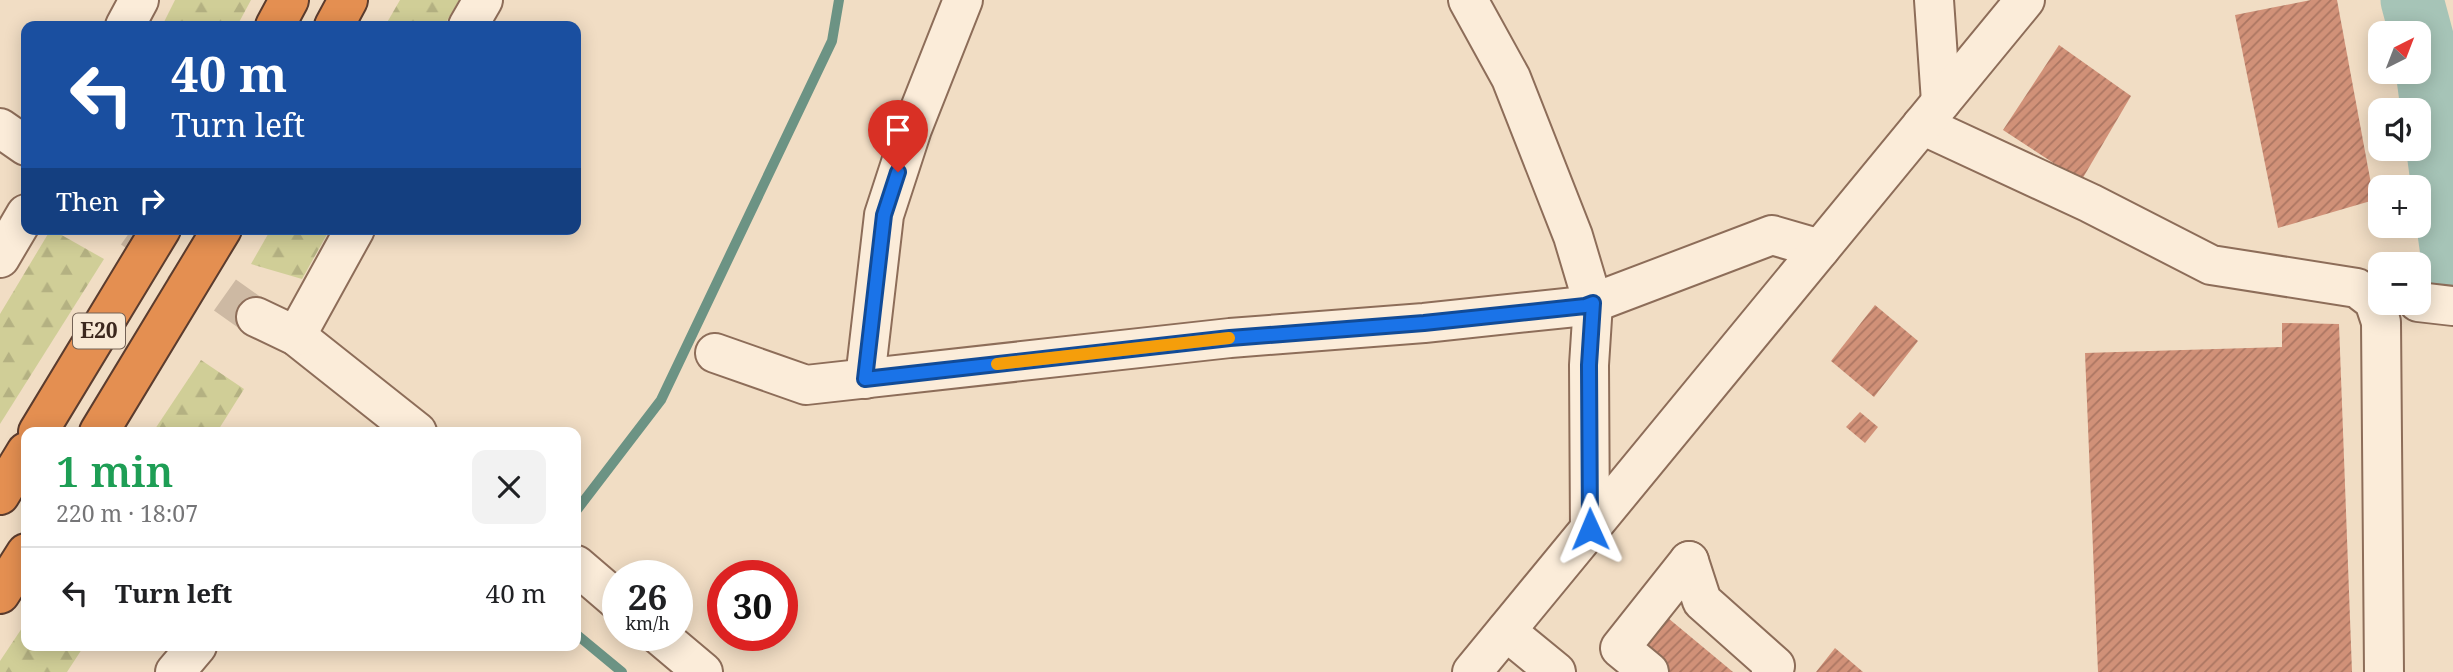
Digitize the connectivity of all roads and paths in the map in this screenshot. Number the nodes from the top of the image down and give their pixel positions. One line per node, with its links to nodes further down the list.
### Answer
1 (289, 0): 8 (highway)
2 (348, 0): 9 (highway)
3 (483, 0): 10 (street)
4 (963, 0): 28 (street)
5 (1468, 0): 21 (street)
6 (1934, 0): 11 (street)
7 (2025, 0): 11 (street)
8 (278, 21)
9 (337, 21)
10 (471, 21)
11 (1931, 113): 18 (street); 20 (street)
12 (0, 128): 13 (street)
13 (21, 143)
14 (21, 222): 19 (street)
15 (156, 235): 30 (highway, E20)
16 (218, 235): 31 (highway, E20)
17 (352, 235): 26 (street)
18 (1821, 249): 21 (street); 34 (street)
19 (0, 258)
20 (2368, 295)
21 (1593, 303): 28 (street); 34 (street)
22 (2431, 303): 23 (street)
23 (2453, 306)
24 (2380, 315): 48 (street)
25 (256, 317): 26 (street)
26 (296, 335): 29 (street)
27 (715, 353): 28 (street)
28 (865, 379)
29 (393, 425)
30 (41, 427)
31 (102, 427)
32 (21, 460): 33 (highway)
33 (0, 495)
34 (1590, 529): 39 (street)
35 (21, 561): 38 (highway)
36 (581, 569): 37 (street)
37 (602, 587)
38 (0, 594)
39 (1506, 631): 44 (street); 45 (street)
40 (193, 651): 42 (street)
41 (678, 651): 43 (street)
42 (175, 672)
43 (703, 672)
44 (1472, 672)
45 (1556, 672)
46 (1649, 672): 47 (street)
47 (1771, 672)
48 (2384, 672)

